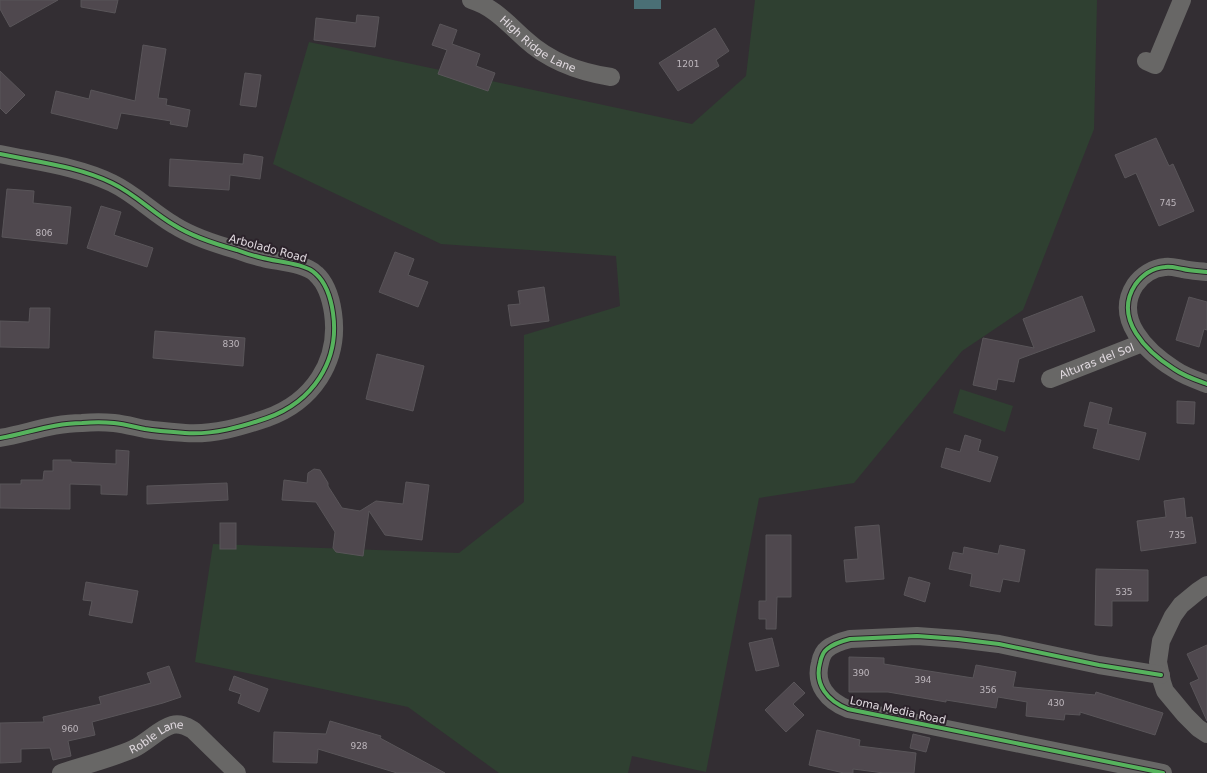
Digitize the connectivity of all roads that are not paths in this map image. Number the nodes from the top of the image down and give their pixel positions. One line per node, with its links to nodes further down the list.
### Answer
1 (471, 0): 4 (street, High Ridge Lane)
2 (1182, 0): 3 (street)
3 (1146, 61)
4 (611, 77)
5 (0, 154): 10 (street, Arbolado Road)
6 (1207, 272): 7 (street)
7 (1142, 343): 8 (street, Alturas del Sol); 9 (street)
8 (1050, 379)
9 (1207, 384)
10 (0, 438)
11 (1207, 585): 12 (street)
12 (1161, 674): 13 (street); 16 (street, Loma Media Road)
13 (1207, 734)
14 (62, 773): 15 (street, Roble Lane)
15 (237, 773)
16 (1163, 773)

